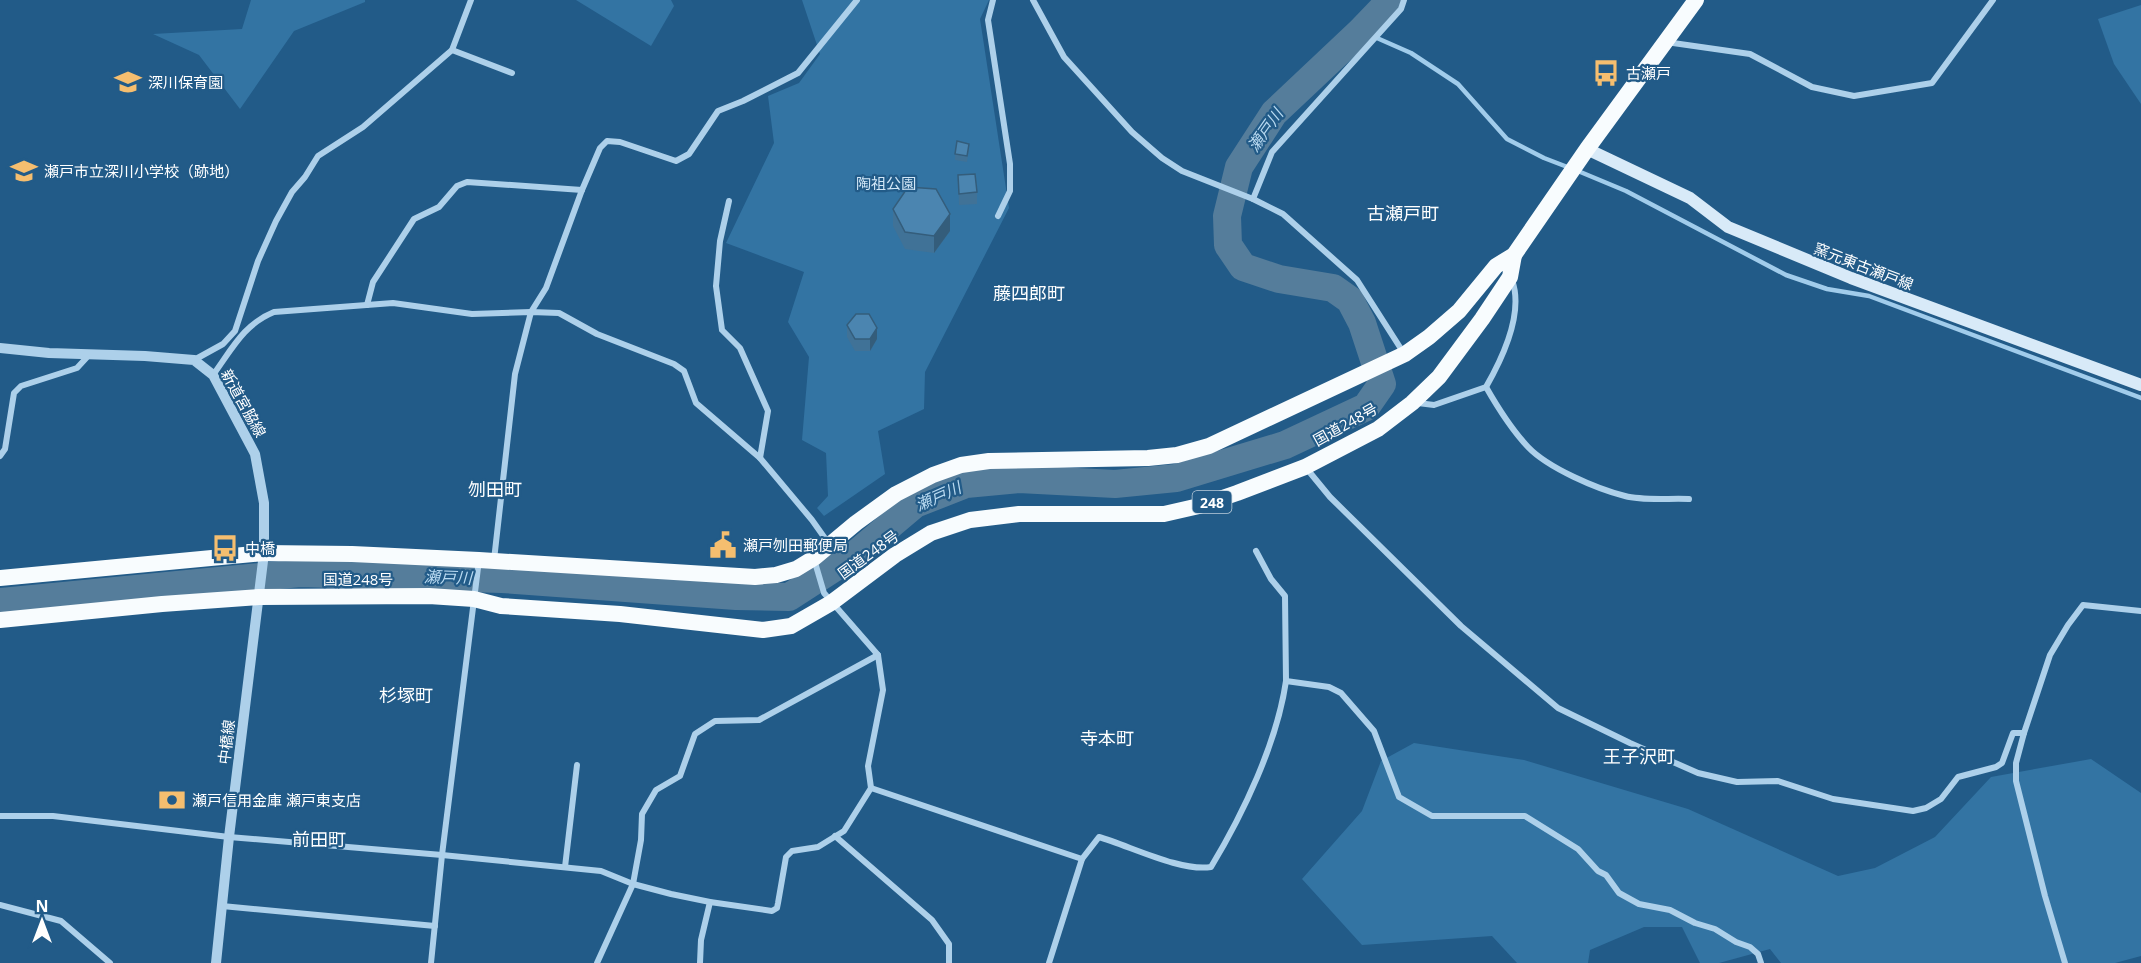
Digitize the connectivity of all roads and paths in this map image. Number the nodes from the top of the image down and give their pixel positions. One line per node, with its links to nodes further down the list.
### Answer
1 (471, 0): 9 (street)
2 (857, 0): 12 (street)
3 (993, 0): 15 (street)
4 (1033, 0): 13 (street)
5 (1404, 0): 13 (street)
6 (1696, 0): 8 (highway, 国道248号 / 248)
7 (1994, 0): 8 (street)
8 (1666, 42): 11 (highway, 国道248号 / 248)
9 (452, 50): 10 (street); 23 (street)
10 (512, 73)
11 (1583, 155): 16 (highway, 国道248号 / 248); 25 (main road, 窯元東古瀬戸線)
12 (582, 190): 18 (street); 19 (street)
13 (1250, 198): 22 (street)
14 (729, 201): 29 (street)
15 (998, 216)
16 (1514, 255): 17 (highway, 国道248号 / 248); 22 (highway, 国道248号 / 248)
17 (1510, 277): 26 (street); 27 (highway, 国道248号 / 248)
18 (367, 305): 19 (street); 24 (street)
19 (531, 312): 29 (street); 36 (street)
20 (0, 348): 21 (street)
21 (90, 355): 23 (street); 28 (street)
22 (1399, 357): 32 (highway, 国道248号 / 248)
23 (194, 360): 24 (street, 新道宮脇線)
24 (213, 375): 34 (street, 新道宮脇線)
25 (2141, 385)
26 (1486, 387): 27 (street); 31 (street)
27 (1412, 403): 30 (highway, 国道248号 / 248)
28 (0, 456)
29 (760, 458): 32 (street)
30 (1305, 467): 40 (highway, 国道248号 / 248); 45 (street)
31 (1689, 499)
32 (829, 545): 35 (highway, 国道248号 / 248)
33 (1256, 551): 44 (street)
34 (263, 557): 36 (highway, 国道248号 / 248); 37 (highway, 国道248号 / 248); 38 (street, 新道宮脇線)
35 (815, 560): 36 (highway, 国道248号 / 248); 40 (street)
36 (484, 562): 39 (street)
37 (0, 578)
38 (260, 592): 39 (highway, 国道248号 / 248); 42 (highway, 国道248号 / 248); 50 (street, 中橋線)
39 (474, 594): 40 (highway, 国道248号 / 248); 51 (street)
40 (827, 598): 43 (street)
41 (2141, 611): 45 (street)
42 (0, 620)
43 (878, 655): 47 (street); 54 (street)
44 (1286, 681): 52 (street); 66 (street)
45 (2024, 733): 67 (street)
46 (577, 765): 53 (street)
47 (871, 788): 49 (street); 52 (street)
48 (0, 816): 50 (street)
49 (835, 836): 55 (street); 64 (street)
50 (229, 837): 51 (street); 57 (street, 中橋線)
51 (442, 855): 53 (street); 58 (street)
52 (1082, 859): 65 (street)
53 (565, 867): 54 (street)
54 (633, 884): 55 (street); 62 (street)
55 (710, 902): 63 (street)
56 (0, 905): 59 (street)
57 (222, 906): 58 (street); 60 (street, 中橋線)
58 (435, 926): 61 (street)
59 (110, 963)
60 (216, 963)
61 (431, 963)
62 (597, 963)
63 (700, 963)
64 (949, 963)
65 (1049, 963)
66 (1761, 963)
67 (2065, 963)

